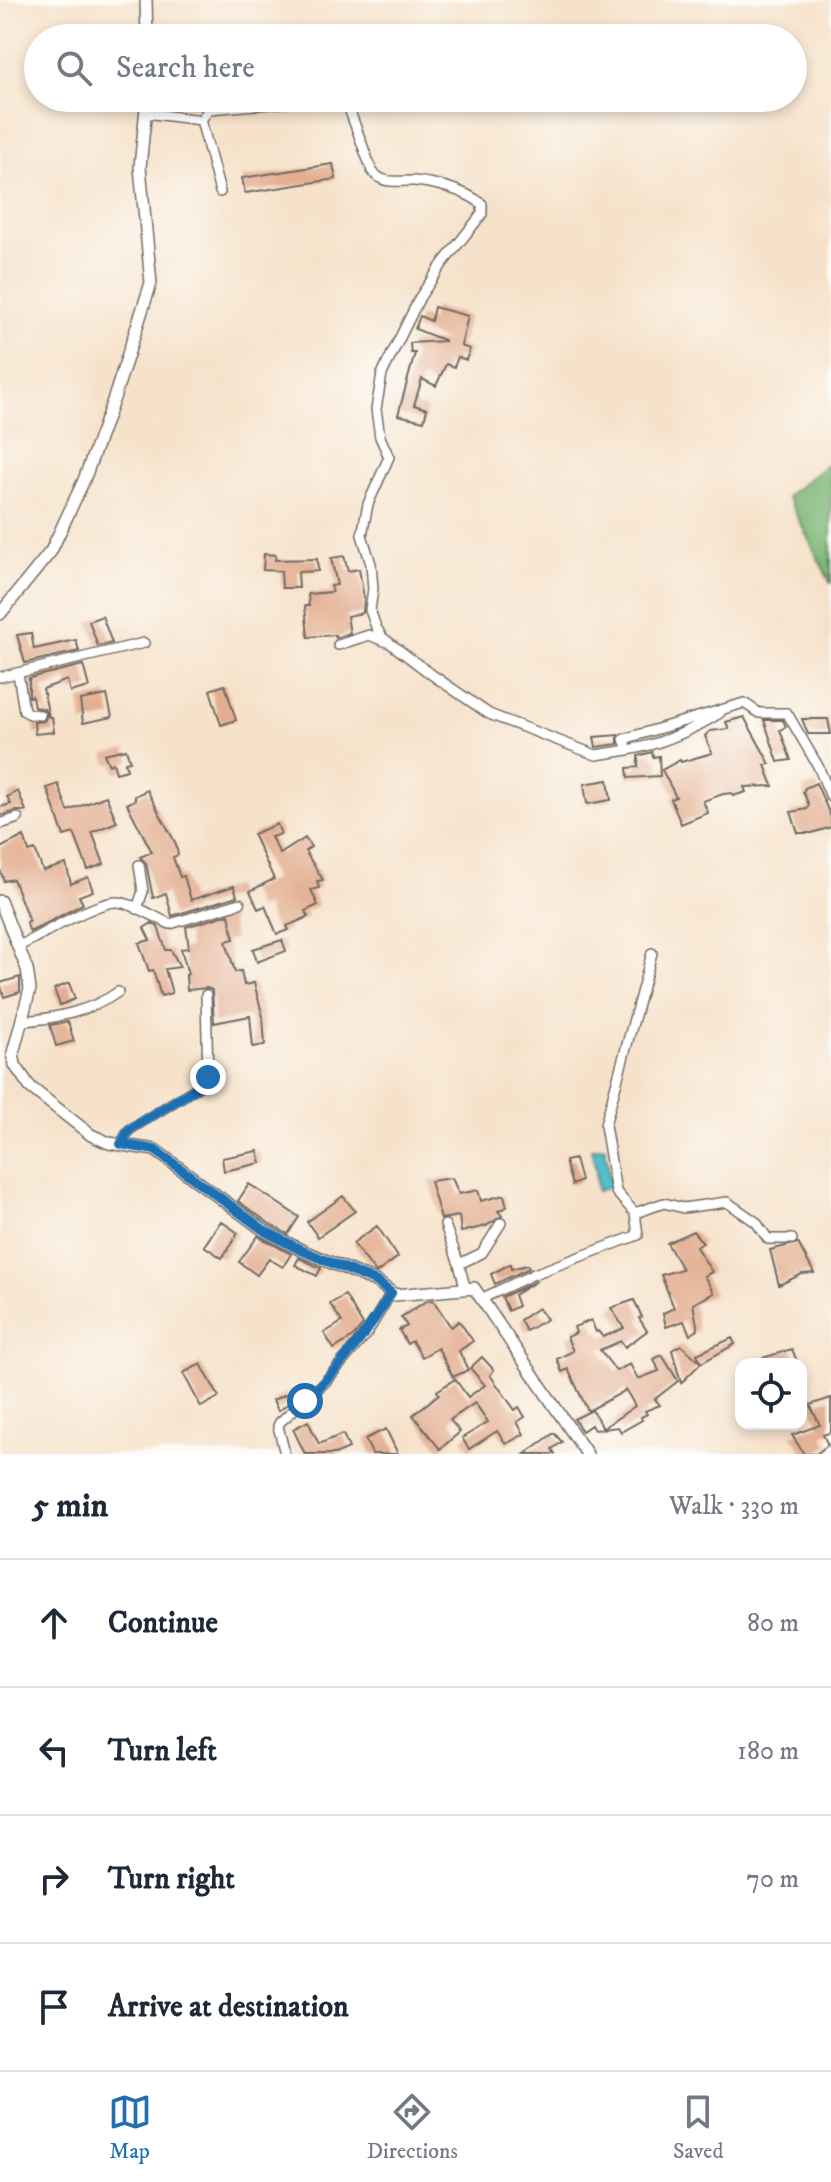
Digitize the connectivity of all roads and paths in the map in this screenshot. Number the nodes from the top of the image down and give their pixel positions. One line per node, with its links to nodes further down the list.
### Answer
1 (146, 0): 2 (street)
2 (147, 24)
3 (207, 112): 6 (street)
4 (350, 112): 10 (street)
5 (146, 113): 6 (street); 8 (street)
6 (201, 120): 7 (street)
7 (220, 192)
8 (0, 614)
9 (144, 643): 12 (street)
10 (390, 643): 11 (street); 16 (street)
11 (338, 645)
12 (18, 673): 13 (street); 15 (street)
13 (0, 677)
14 (731, 706): 16 (street); 16 (street); 17 (street)
15 (40, 715)
16 (628, 750)
17 (831, 797)
18 (18, 818): 19 (street)
19 (0, 824)
20 (139, 865): 23 (street)
21 (0, 901): 24 (street)
22 (240, 903): 23 (street)
23 (137, 909): 24 (street)
24 (19, 946): 28 (street)
25 (652, 953): 30 (street)
26 (118, 992): 28 (street)
27 (206, 995): 29 (street)
28 (22, 1021): 29 (street)
29 (121, 1144): 36 (street)
30 (635, 1213): 33 (street); 37 (street)
31 (501, 1223): 34 (street)
32 (445, 1225): 34 (street)
33 (792, 1239)
34 (459, 1264): 35 (street)
35 (465, 1287): 36 (street); 37 (street)
36 (391, 1293): 38 (street)
37 (483, 1298): 39 (street)
38 (285, 1454)
39 (587, 1454)

